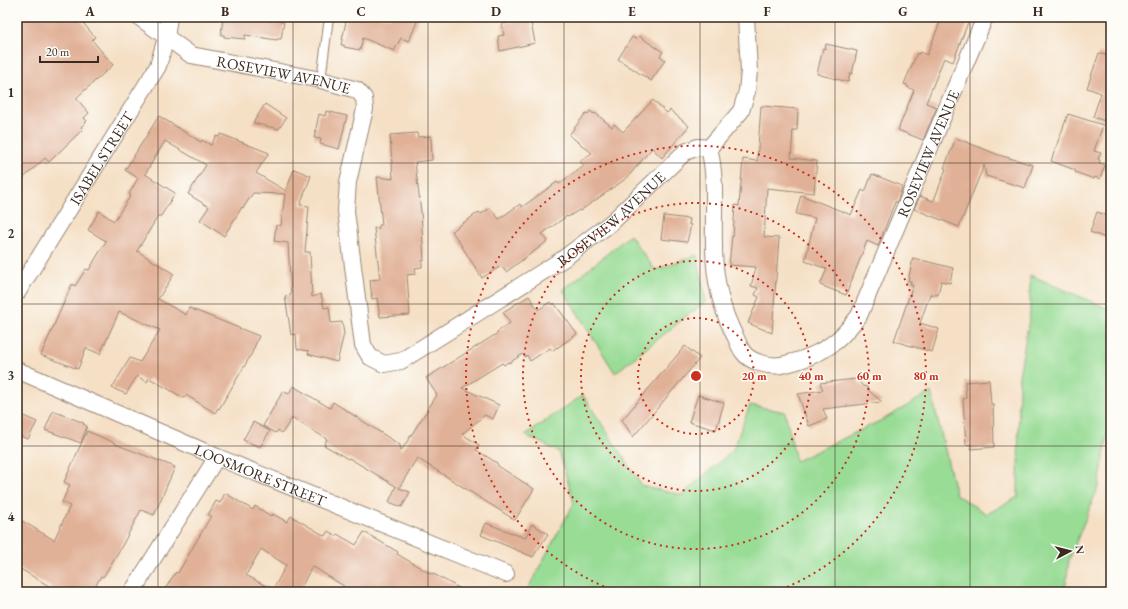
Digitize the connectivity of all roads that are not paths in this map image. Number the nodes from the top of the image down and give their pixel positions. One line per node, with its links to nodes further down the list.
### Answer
1 (139, 17): 6 (street, ROSEVIEW AVENUE)
2 (169, 17): 6 (street, ISABEL STREET)
3 (329, 17): 7 (lane)
4 (746, 17): 8 (street)
5 (985, 17): 8 (street, ROSEVIEW AVENUE)
6 (166, 38): 7 (street, ROSEVIEW AVENUE); 9 (street, ISABEL STREET)
7 (321, 80): 8 (street, ROSEVIEW AVENUE)
8 (709, 148)
9 (17, 293)
10 (17, 370): 11 (street, LOOSMORE STREET)
11 (217, 457): 12 (street, LOOSMORE STREET); 13 (street)
12 (506, 574)
13 (132, 592)

